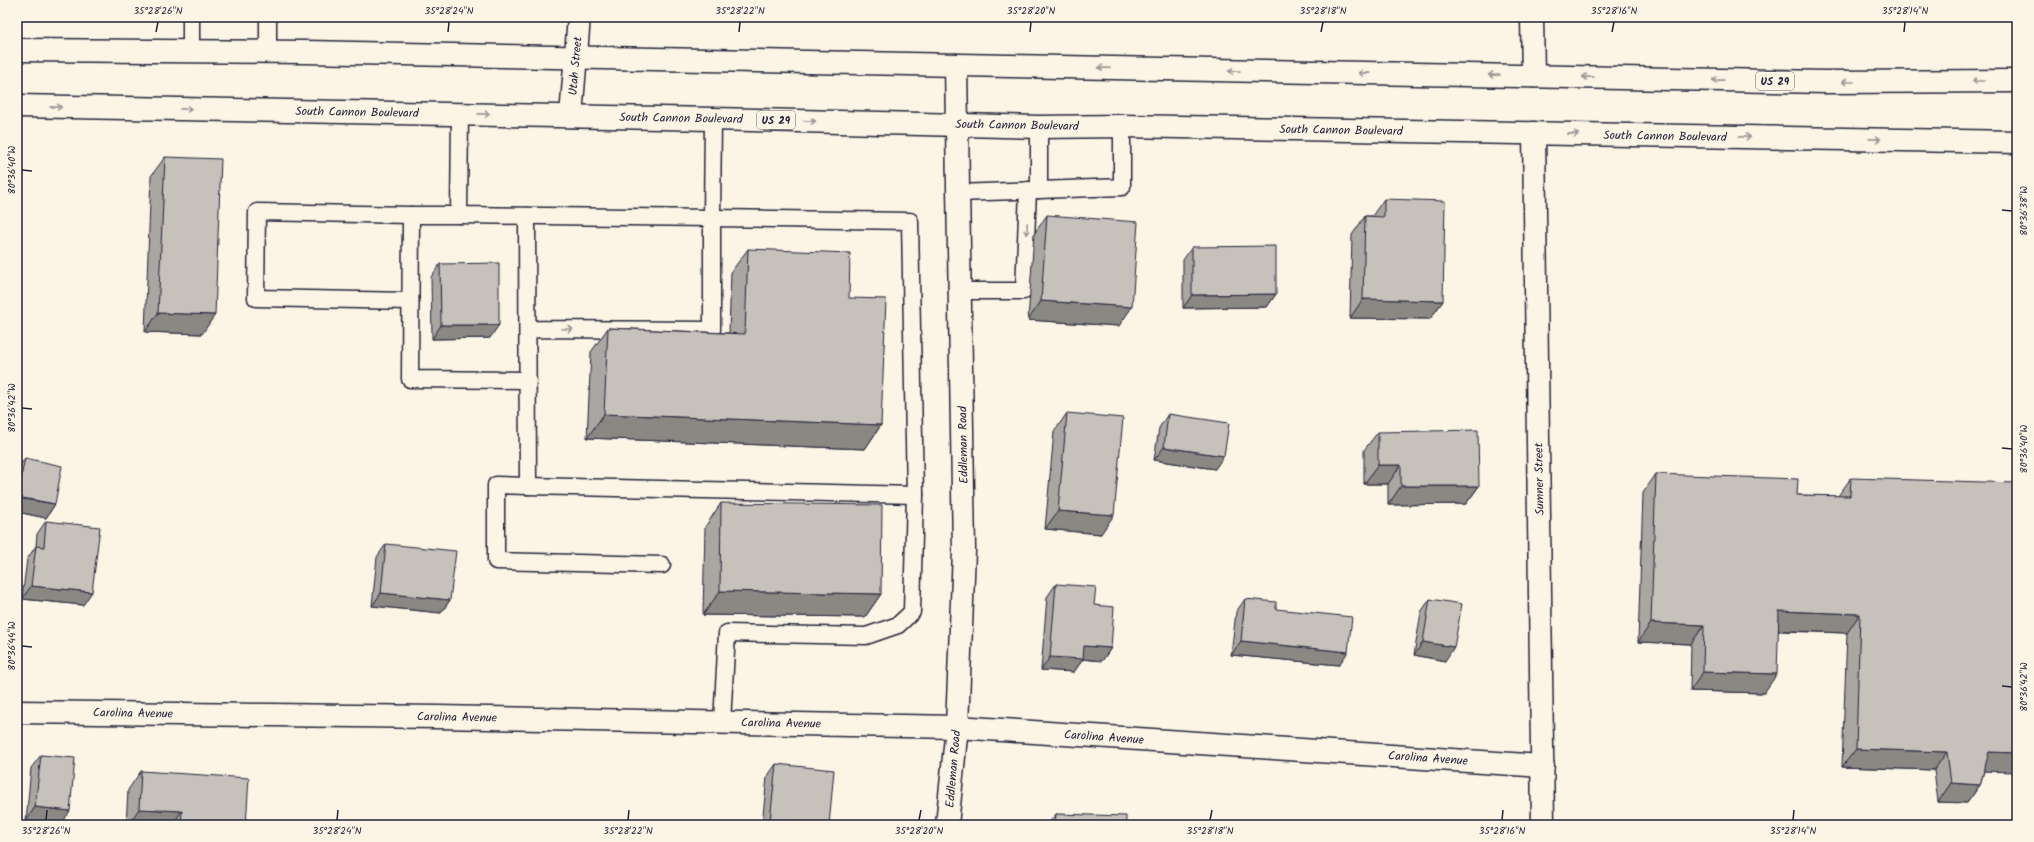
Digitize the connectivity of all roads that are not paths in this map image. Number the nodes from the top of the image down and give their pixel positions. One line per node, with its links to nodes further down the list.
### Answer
1 (191, 17): 6 (lane)
2 (268, 17): 7 (lane)
3 (579, 17): 8 (main road, Utah Street)
4 (1532, 17): 10 (main road)
5 (17, 50): 6 (main road, US 29)
6 (191, 51): 7 (main road, US 29)
7 (268, 52): 8 (main road, US 29)
8 (576, 57): 9 (main road, US 29); 14 (main road, Utah Street)
9 (956, 65): 10 (main road, US 29, one-way to 9); 16 (main road, Eddleman Road)
10 (1533, 76): 11 (main road, US 29, one-way to 10)
11 (2017, 81)
12 (17, 106): 13 (main road, South Cannon Boulevard / US 29, one-way to 13)
13 (460, 114): 14 (main road, South Cannon Boulevard / US 29, one-way to 14); 24 (lane)
14 (571, 116): 15 (main road, South Cannon Boulevard / US 29)
15 (713, 119): 16 (main road, South Cannon Boulevard / US 29, one-way to 16); 26 (lane)
16 (957, 124): 18 (main road, South Cannon Boulevard / US 29); 22 (main road, Eddleman Road)
17 (1122, 126): 18 (main road, South Cannon Boulevard / US 29); 19 (main road, South Cannon Boulevard / US 29); 21 (lane)
18 (1039, 127): 21 (lane)
19 (1534, 133): 20 (main road, South Cannon Boulevard / US 29, one-way to 20); 37 (main road, Sumner Street)
20 (2017, 142)
21 (1034, 190): 22 (lane); 27 (lane, one-way to 27)
22 (958, 193): 27 (main road, Eddleman Road)
23 (411, 215): 24 (lane); 28 (lane); 28 (lane)
24 (459, 215): 25 (lane)
25 (527, 216): 26 (lane); 29 (lane)
26 (712, 218): 29 (lane, one-way to 26); 32 (lane)
27 (961, 291): 36 (main road, Eddleman Road)
28 (410, 301): 30 (lane)
29 (528, 329): 30 (lane)
30 (528, 380): 31 (lane)
31 (528, 486): 32 (lane); 33 (lane)
32 (915, 495): 35 (lane)
33 (662, 565)
34 (17, 712): 35 (main road, Carolina Avenue)
35 (722, 722): 36 (main road, Carolina Avenue)
36 (957, 727): 37 (main road, Carolina Avenue); 38 (main road, Eddleman Road)
37 (1543, 766): 39 (main road, Sumner Street)
38 (948, 825)
39 (1543, 825)

